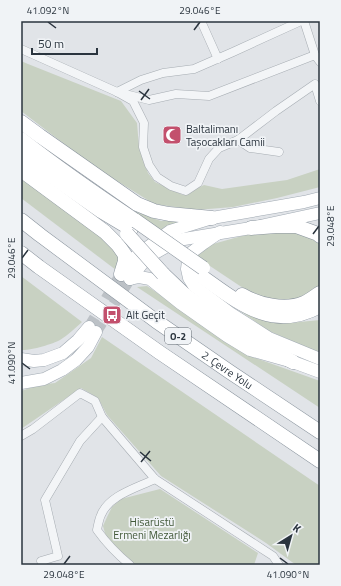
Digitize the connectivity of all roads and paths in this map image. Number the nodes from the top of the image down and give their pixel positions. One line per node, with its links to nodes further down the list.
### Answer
1 (201, 21): 5 (street)
2 (301, 21): 5 (street)
3 (304, 21): 6 (street)
4 (21, 49): 7 (street)
5 (218, 59): 7 (street)
6 (318, 59): 7 (street)
7 (117, 92): 11 (street)
8 (320, 101): 11 (street)
9 (21, 122): 17 (highway)
10 (21, 140): 19 (highway)
11 (238, 140): 12 (street)
12 (279, 152)
13 (21, 155): 19 (highway)
14 (21, 170): 25 (highway)
15 (320, 198): 17 (main road)
16 (320, 213): 20 (main road)
17 (212, 218): 25 (main road)
18 (21, 219): 38 (highway, 2. Çevre Yolu / O-2)
19 (131, 228): 24 (highway, bridge); 31 (highway, bridge)
20 (251, 228): 21 (main road); 22 (highway)
21 (220, 232): 25 (main road); 29 (main road)
22 (320, 236)
23 (21, 254): 40 (highway, O-2)
24 (200, 271): 26 (highway); 27 (highway)
25 (126, 277): 31 (main road)
26 (320, 293)
27 (320, 306)
28 (21, 359): 30 (main road)
29 (320, 359)
30 (44, 360): 32 (main road); 33 (main road)
31 (293, 362): 34 (main road)
32 (21, 366)
33 (62, 370): 35 (main road); 36 (main road)
34 (320, 372)
35 (21, 375)
36 (21, 383)
37 (102, 417): 39 (street); 41 (street); 42 (street)
38 (320, 432)
39 (21, 436)
40 (320, 462)
41 (154, 479): 43 (street); 44 (street)
42 (43, 565)
43 (130, 565)
44 (279, 565)

